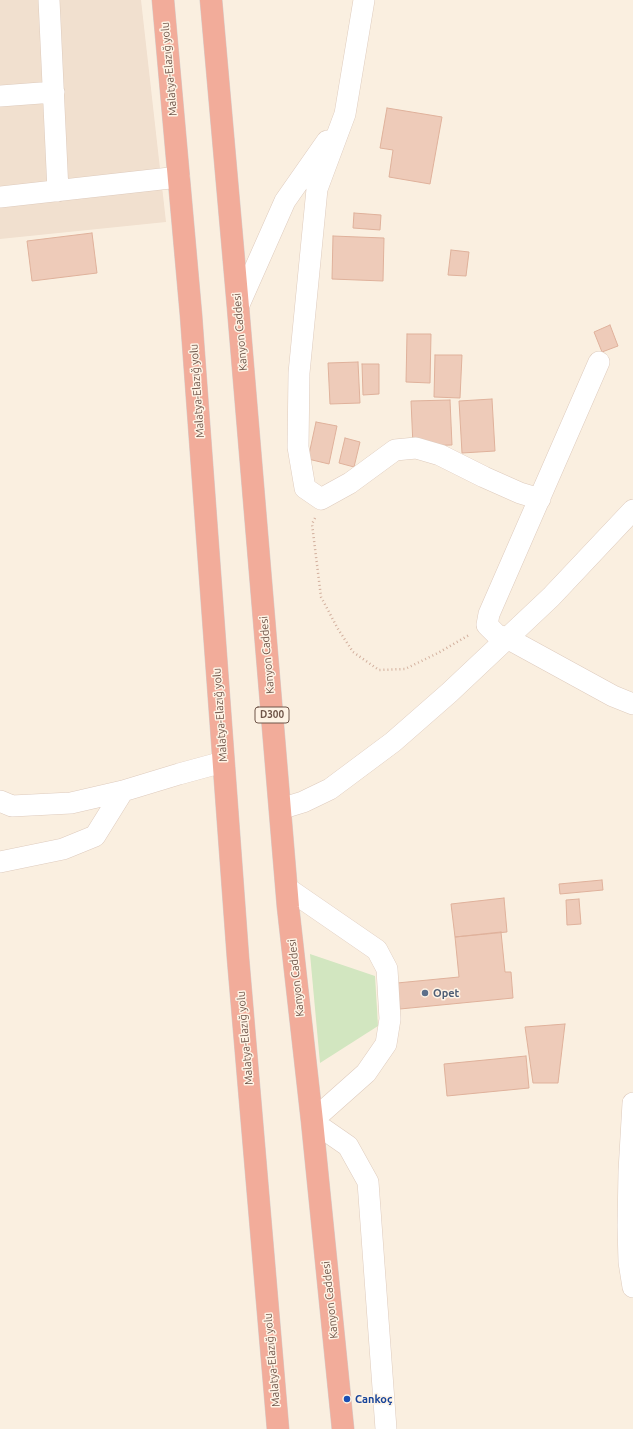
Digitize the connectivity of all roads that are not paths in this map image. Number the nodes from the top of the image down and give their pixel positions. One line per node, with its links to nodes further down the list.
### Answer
1 (49, 0): 5 (street)
2 (162, 0): 8 (highway, Malatya-Elazığ yolu)
3 (211, 0): 11 (highway, Kanyon Caddesi / D300)
4 (364, 0): 7 (street)
5 (54, 92): 6 (street); 9 (street)
6 (0, 96)
7 (345, 114): 11 (street); 13 (street)
8 (179, 177): 9 (street); 17 (highway, Malatya-Elazığ yolu)
9 (58, 191): 10 (street)
10 (0, 197)
11 (238, 307): 20 (highway, Kanyon Caddesi / D300)
12 (599, 362): 13 (street)
13 (540, 498): 15 (street)
14 (633, 510): 15 (street)
15 (507, 638): 16 (street); 20 (street)
16 (633, 704)
17 (223, 762): 18 (street); 27 (highway, Malatya-Elazığ yolu)
18 (123, 791): 19 (street); 21 (street)
19 (0, 801)
20 (280, 809): 22 (highway, Kanyon Caddesi / D300)
21 (0, 862)
22 (287, 888): 24 (highway, Kanyon Caddesi / D300); 24 (street)
23 (633, 1103): 25 (street)
24 (312, 1121): 28 (highway, Kanyon Caddesi / D300); 29 (street)
25 (631, 1157): 26 (street)
26 (633, 1287)
27 (278, 1429)
28 (343, 1429)
29 (386, 1429)

